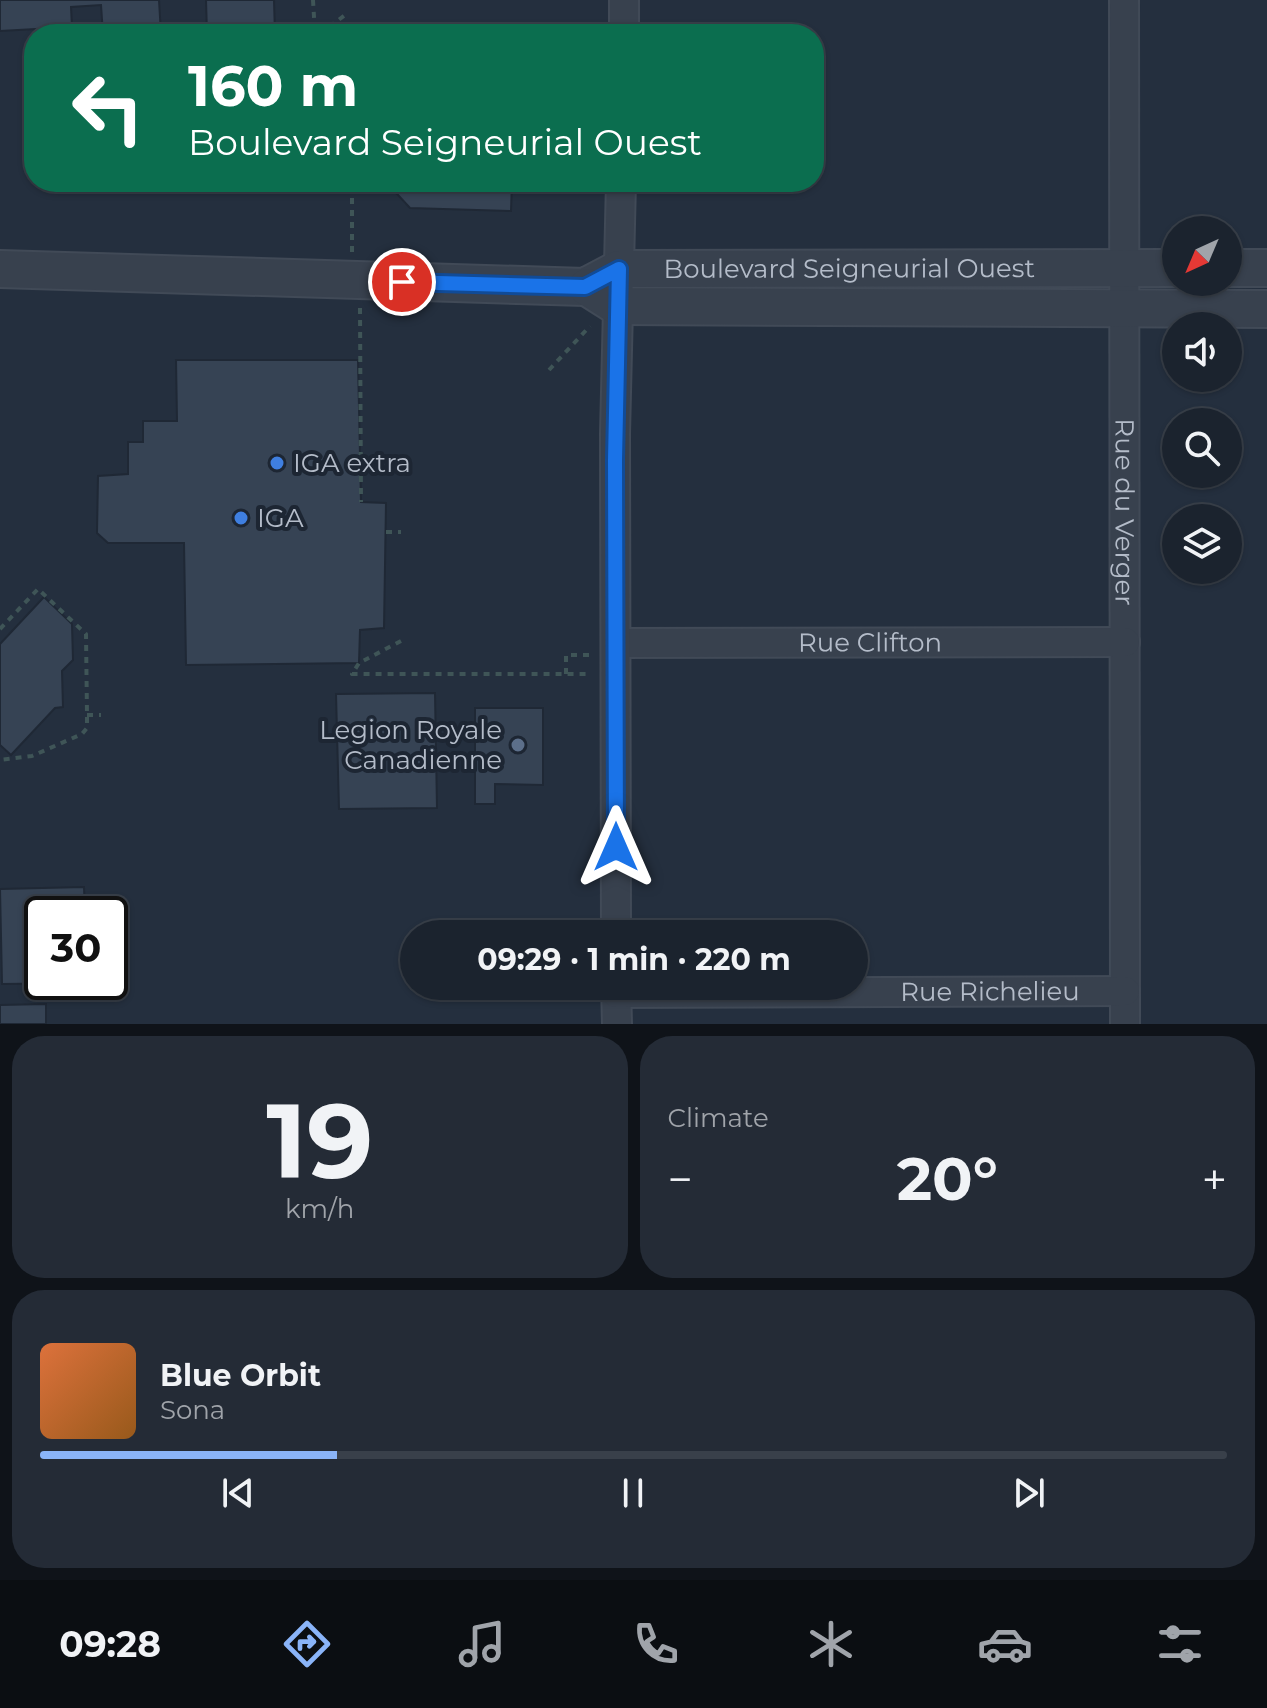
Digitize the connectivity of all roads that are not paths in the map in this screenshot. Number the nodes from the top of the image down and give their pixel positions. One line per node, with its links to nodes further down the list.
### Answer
1 (624, 0): 3 (street)
2 (1124, 0): 5 (street, Rue du Verger)
3 (624, 24)
4 (621, 192): 10 (street)
5 (1123, 268): 6 (street, Boulevard Seigneurial Ouest); 10 (street, Boulevard Seigneurial Ouest); 13 (street, Rue du Verger)
6 (1162, 268)
7 (1242, 268): 8 (street)
8 (1267, 268)
9 (0, 269): 11 (street)
10 (619, 269): 11 (street, Boulevard Seigneurial Ouest); 14 (street)
11 (587, 287): 14 (street)
12 (1267, 309): 13 (street, Boulevard Seigneurial Ouest)
13 (1124, 310): 14 (street, Boulevard Seigneurial Ouest); 15 (street, Rue du Verger)
14 (604, 316): 16 (street)
15 (1125, 642): 16 (street, Rue Clifton); 19 (street, Rue du Verger)
16 (606, 649): 17 (street)
17 (616, 920)
18 (868, 990): 19 (street, Rue Richelieu)
19 (1125, 991): 22 (street, Rue du Verger)
20 (616, 1000): 21 (street)
21 (617, 1024)
22 (1125, 1024)

